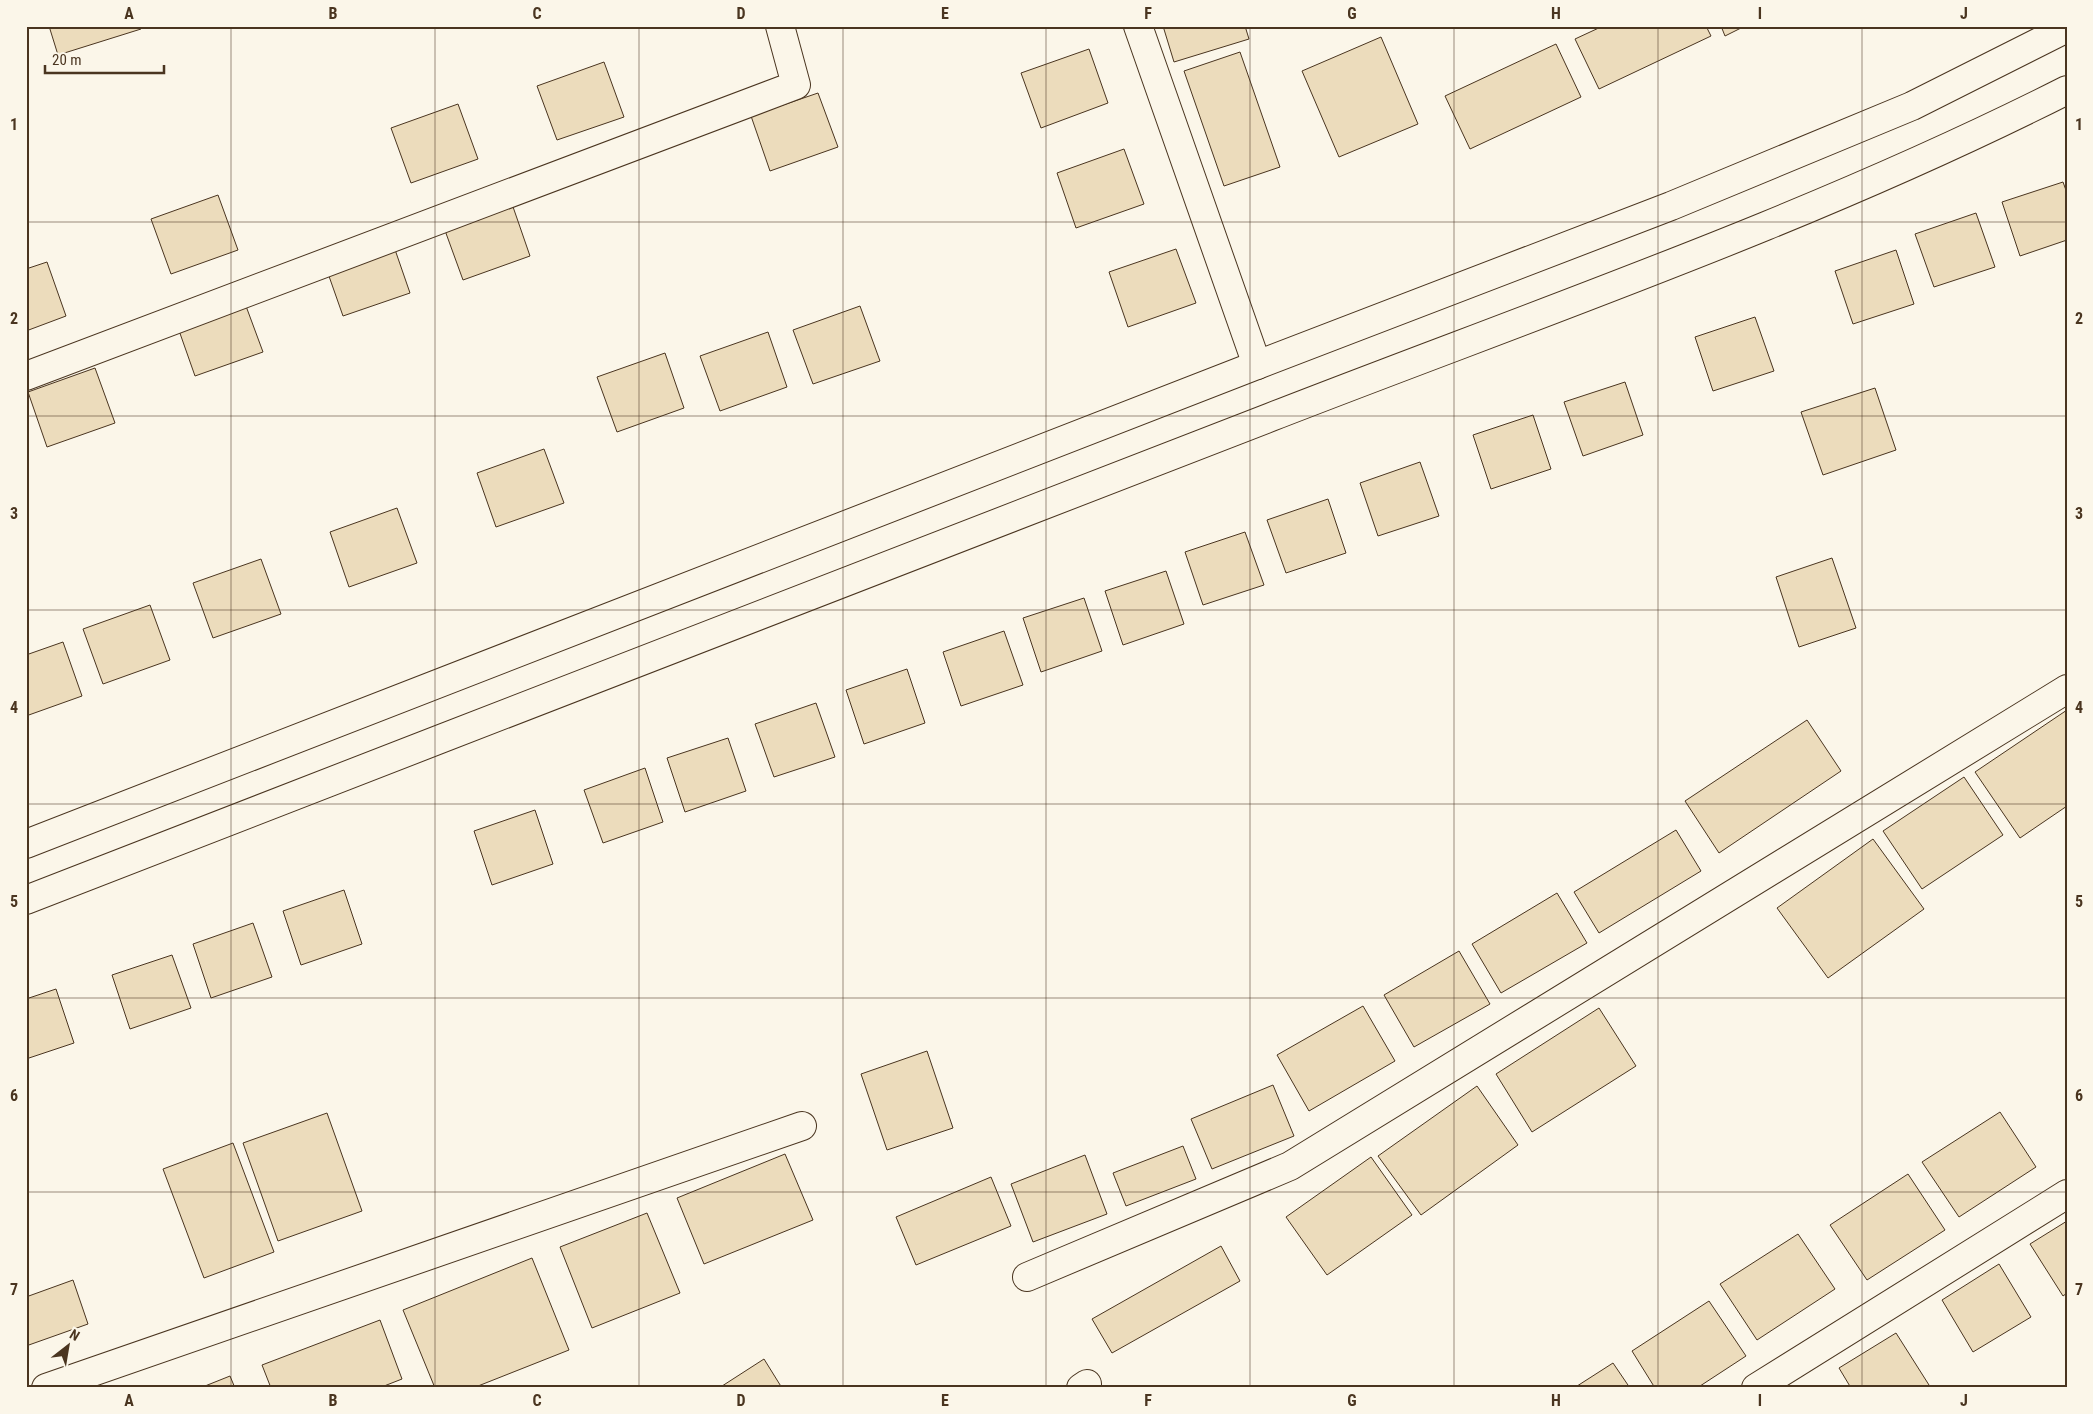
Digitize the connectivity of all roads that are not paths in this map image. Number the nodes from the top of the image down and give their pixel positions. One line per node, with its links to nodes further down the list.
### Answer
1 (780, 26): 6 (main road)
2 (1138, 26): 5 (main road)
3 (2067, 28): 5 (main road)
4 (2067, 90): 9 (main road)
5 (1257, 365): 8 (main road)
6 (26, 376)
7 (2067, 689): 12 (main road)
8 (26, 844)
9 (26, 900)
10 (802, 1126): 13 (main road)
11 (2067, 1194): 14 (main road)
12 (1027, 1277)
13 (46, 1388)
14 (1756, 1388)

